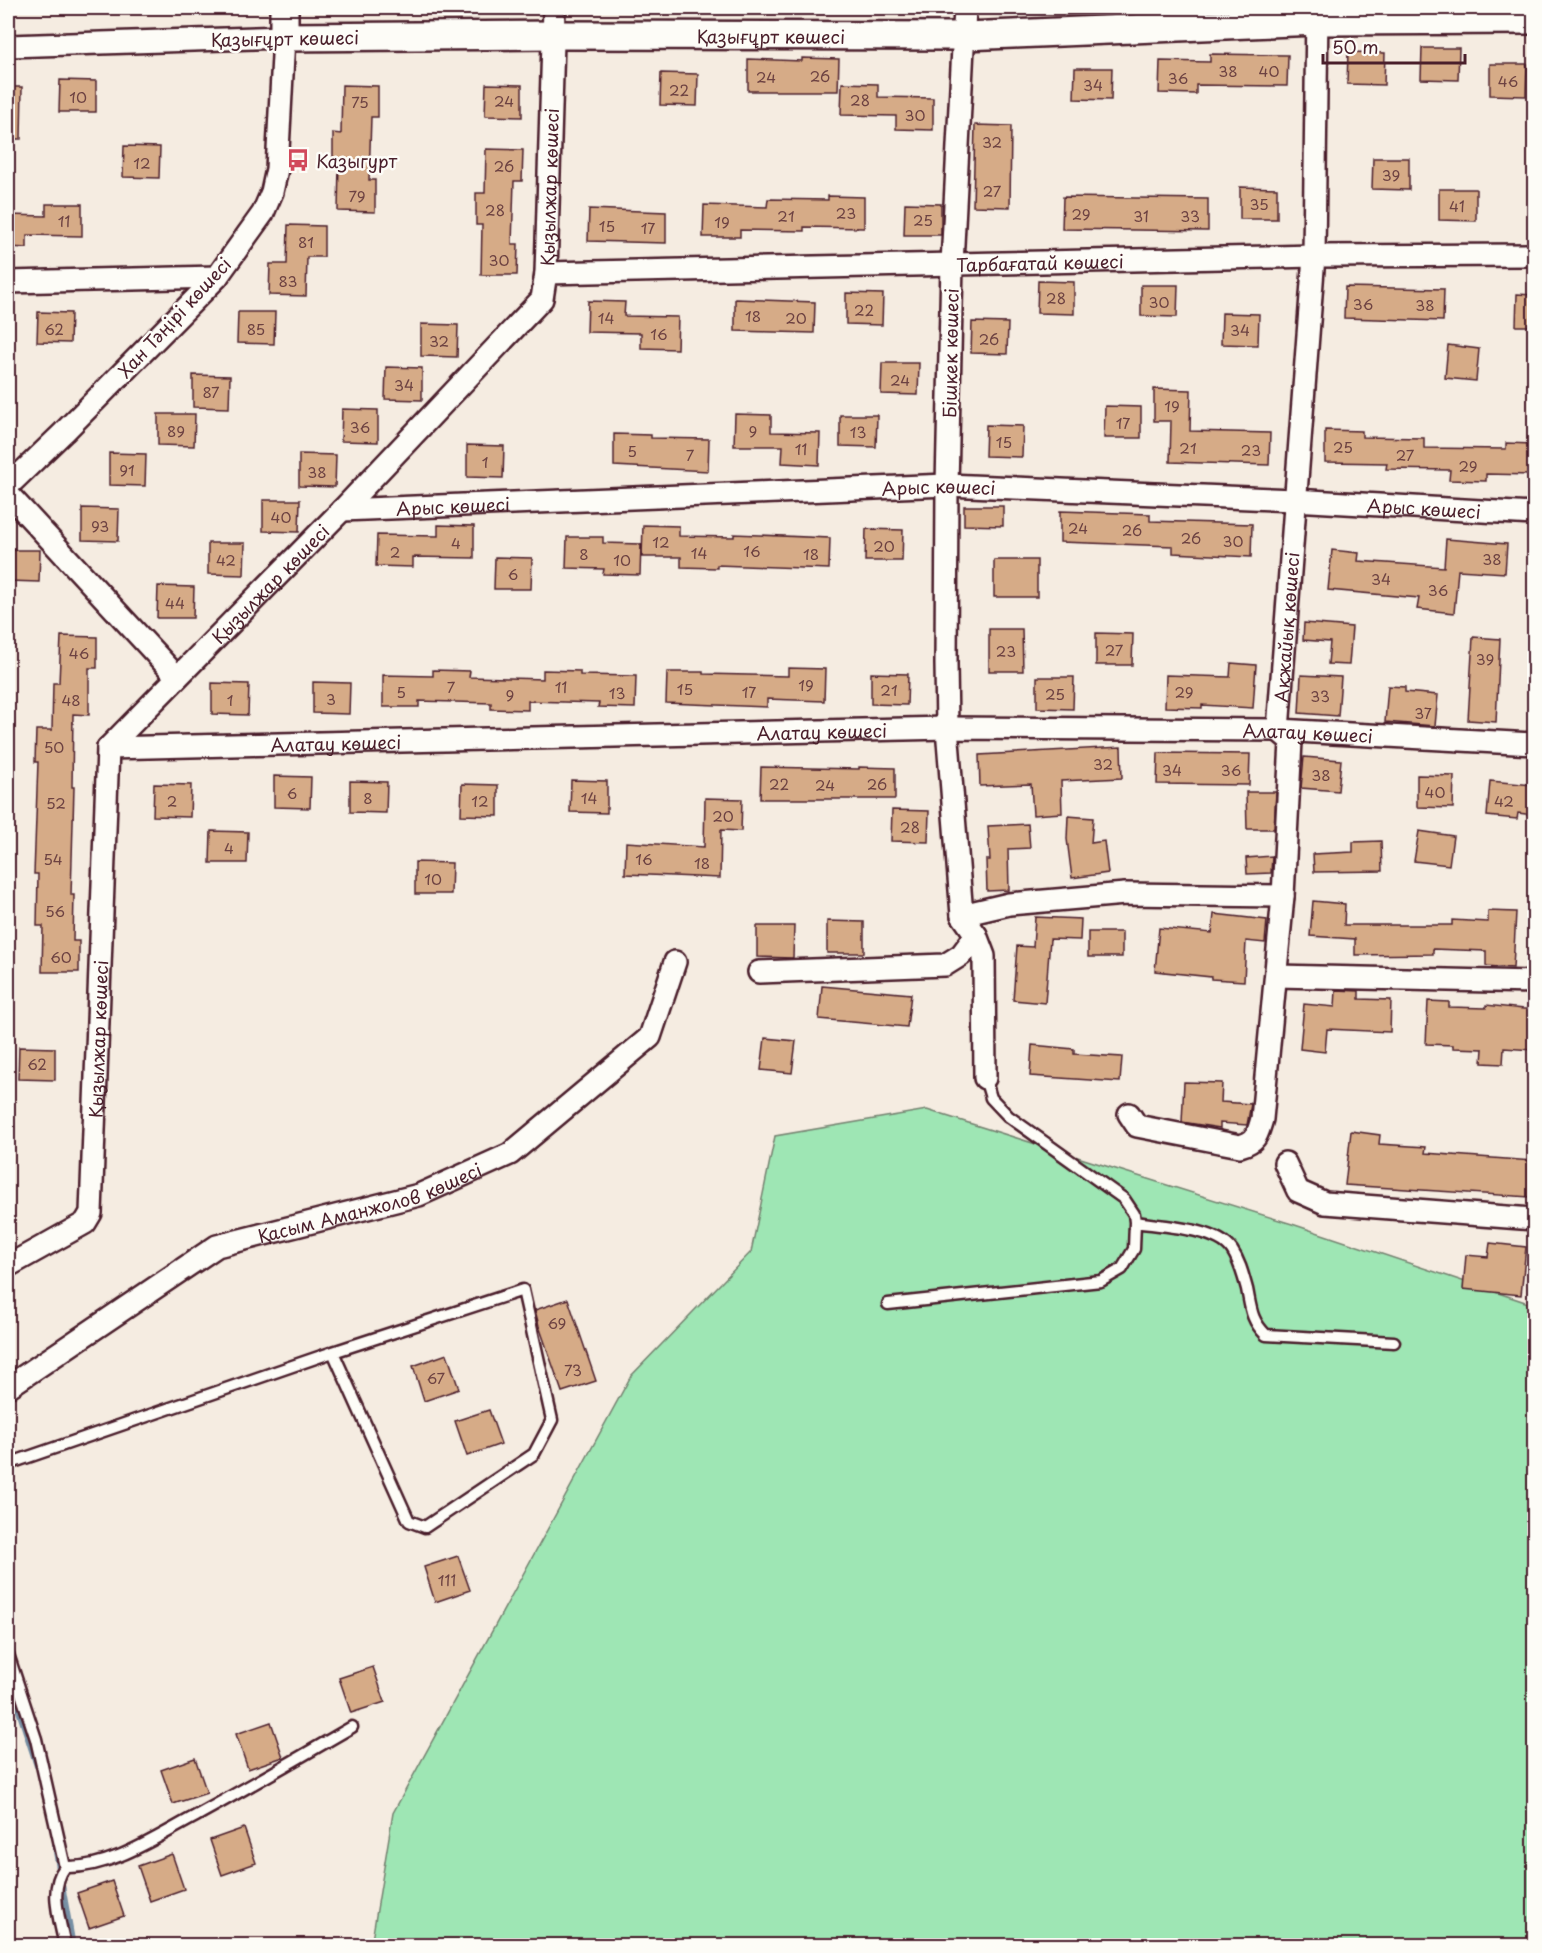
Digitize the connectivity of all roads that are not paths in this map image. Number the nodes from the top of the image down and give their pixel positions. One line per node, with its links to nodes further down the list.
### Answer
1 (284, 8): 8 (street, Хан Тәңірі көшесі)
2 (554, 8): 6 (street, Қызылжар көшесі)
3 (965, 8): 7 (street, Бішкек көшесі)
4 (1317, 14): 5 (street, Қазығұрт көшесі); 7 (street, Қазығұрт көшесі); 11 (street, Ақжайық көшесі)
5 (1534, 20)
6 (554, 35): 7 (street, Қазығұрт көшесі); 8 (street, Қазығұрт көшесі); 13 (street, Қызылжар көшесі)
7 (965, 36): 12 (street, Бішкек көшесі)
8 (284, 38): 9 (street, Қазығұрт көшесі); 14 (street, Хан Тәңірі көшесі)
9 (8, 46)
10 (1534, 255): 11 (street, Тарбағатай көшесі)
11 (1314, 256): 12 (street, Тарбағатай көшесі); 19 (street, Ақжайық көшесі)
12 (952, 264): 13 (street, Тарбағатай көшесі); 16 (street, Бішкек көшесі)
13 (546, 273): 20 (street, Қызылжар көшесі)
14 (217, 277): 15 (street); 17 (street, Хан Тәңірі көшесі)
15 (8, 282)
16 (947, 485): 19 (street, Арыс көшесі); 20 (street, Арыс көшесі); 23 (street, Бішкек көшесі)
17 (8, 486)
18 (8, 494): 22 (street)
19 (1294, 500): 21 (street, Арыс көшесі); 24 (street, Ақжайық көшесі)
20 (342, 510): 22 (street, Қызылжар көшесі)
21 (1534, 514)
22 (177, 678): 26 (street, Қызылжар көшесі)
23 (947, 728): 24 (street, Алатау көшесі); 26 (street, Алатау көшесі); 28 (street, Бішкек көшесі)
24 (1278, 730): 25 (street, Алатау көшесі); 27 (street)
25 (1534, 744)
26 (108, 748): 39 (street, Қызылжар көшесі)
27 (1283, 897): 28 (street); 32 (street)
28 (963, 915): 29 (street)
29 (976, 935): 31 (street); 34 (street)
30 (675, 962): 43 (street, Қасым Аманжолов көшесі)
31 (759, 972)
32 (1277, 976): 33 (street); 35 (street)
33 (1534, 982)
34 (985, 1078): 38 (lane)
35 (1129, 1114)
36 (1285, 1163): 37 (street)
37 (1534, 1219)
38 (1136, 1222): 40 (lane); 41 (lane)
39 (8, 1266)
40 (888, 1305)
41 (1394, 1342)
42 (333, 1352): 42 (lane); 44 (lane)
43 (8, 1387)
44 (8, 1464)
45 (8, 1654): 47 (lane)
46 (352, 1727): 47 (lane)
47 (65, 1867): 48 (lane)
48 (65, 1946)

